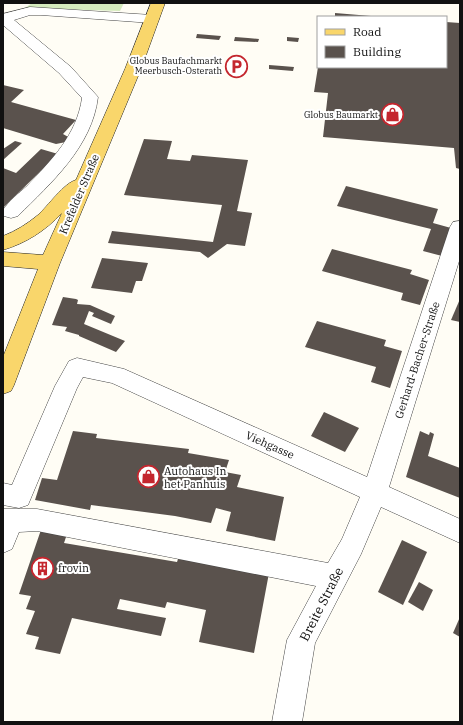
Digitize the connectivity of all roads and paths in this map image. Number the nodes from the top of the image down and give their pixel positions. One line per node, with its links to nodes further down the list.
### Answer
1 (158, 3): 3 (main road, Krefelder Straße)
2 (3, 18): 3 (street); 5 (street)
3 (152, 19): 4 (main road, Krefelder Straße)
4 (87, 175): 7 (main road); 9 (main road, Krefelder Straße)
5 (11, 212)
6 (460, 227): 11 (street, Gerhard-Bacher-Straße)
7 (3, 243)
8 (3, 259): 9 (main road)
9 (50, 264): 10 (main road, Krefelder Straße)
10 (3, 385)
11 (375, 492): 12 (street, Viehgasse); 14 (street, Viehgasse); 15 (street, Breite Straße)
12 (3, 494)
13 (6, 527): 15 (street)
14 (460, 531)
15 (335, 577): 16 (street, Breite Straße)
16 (287, 722)

